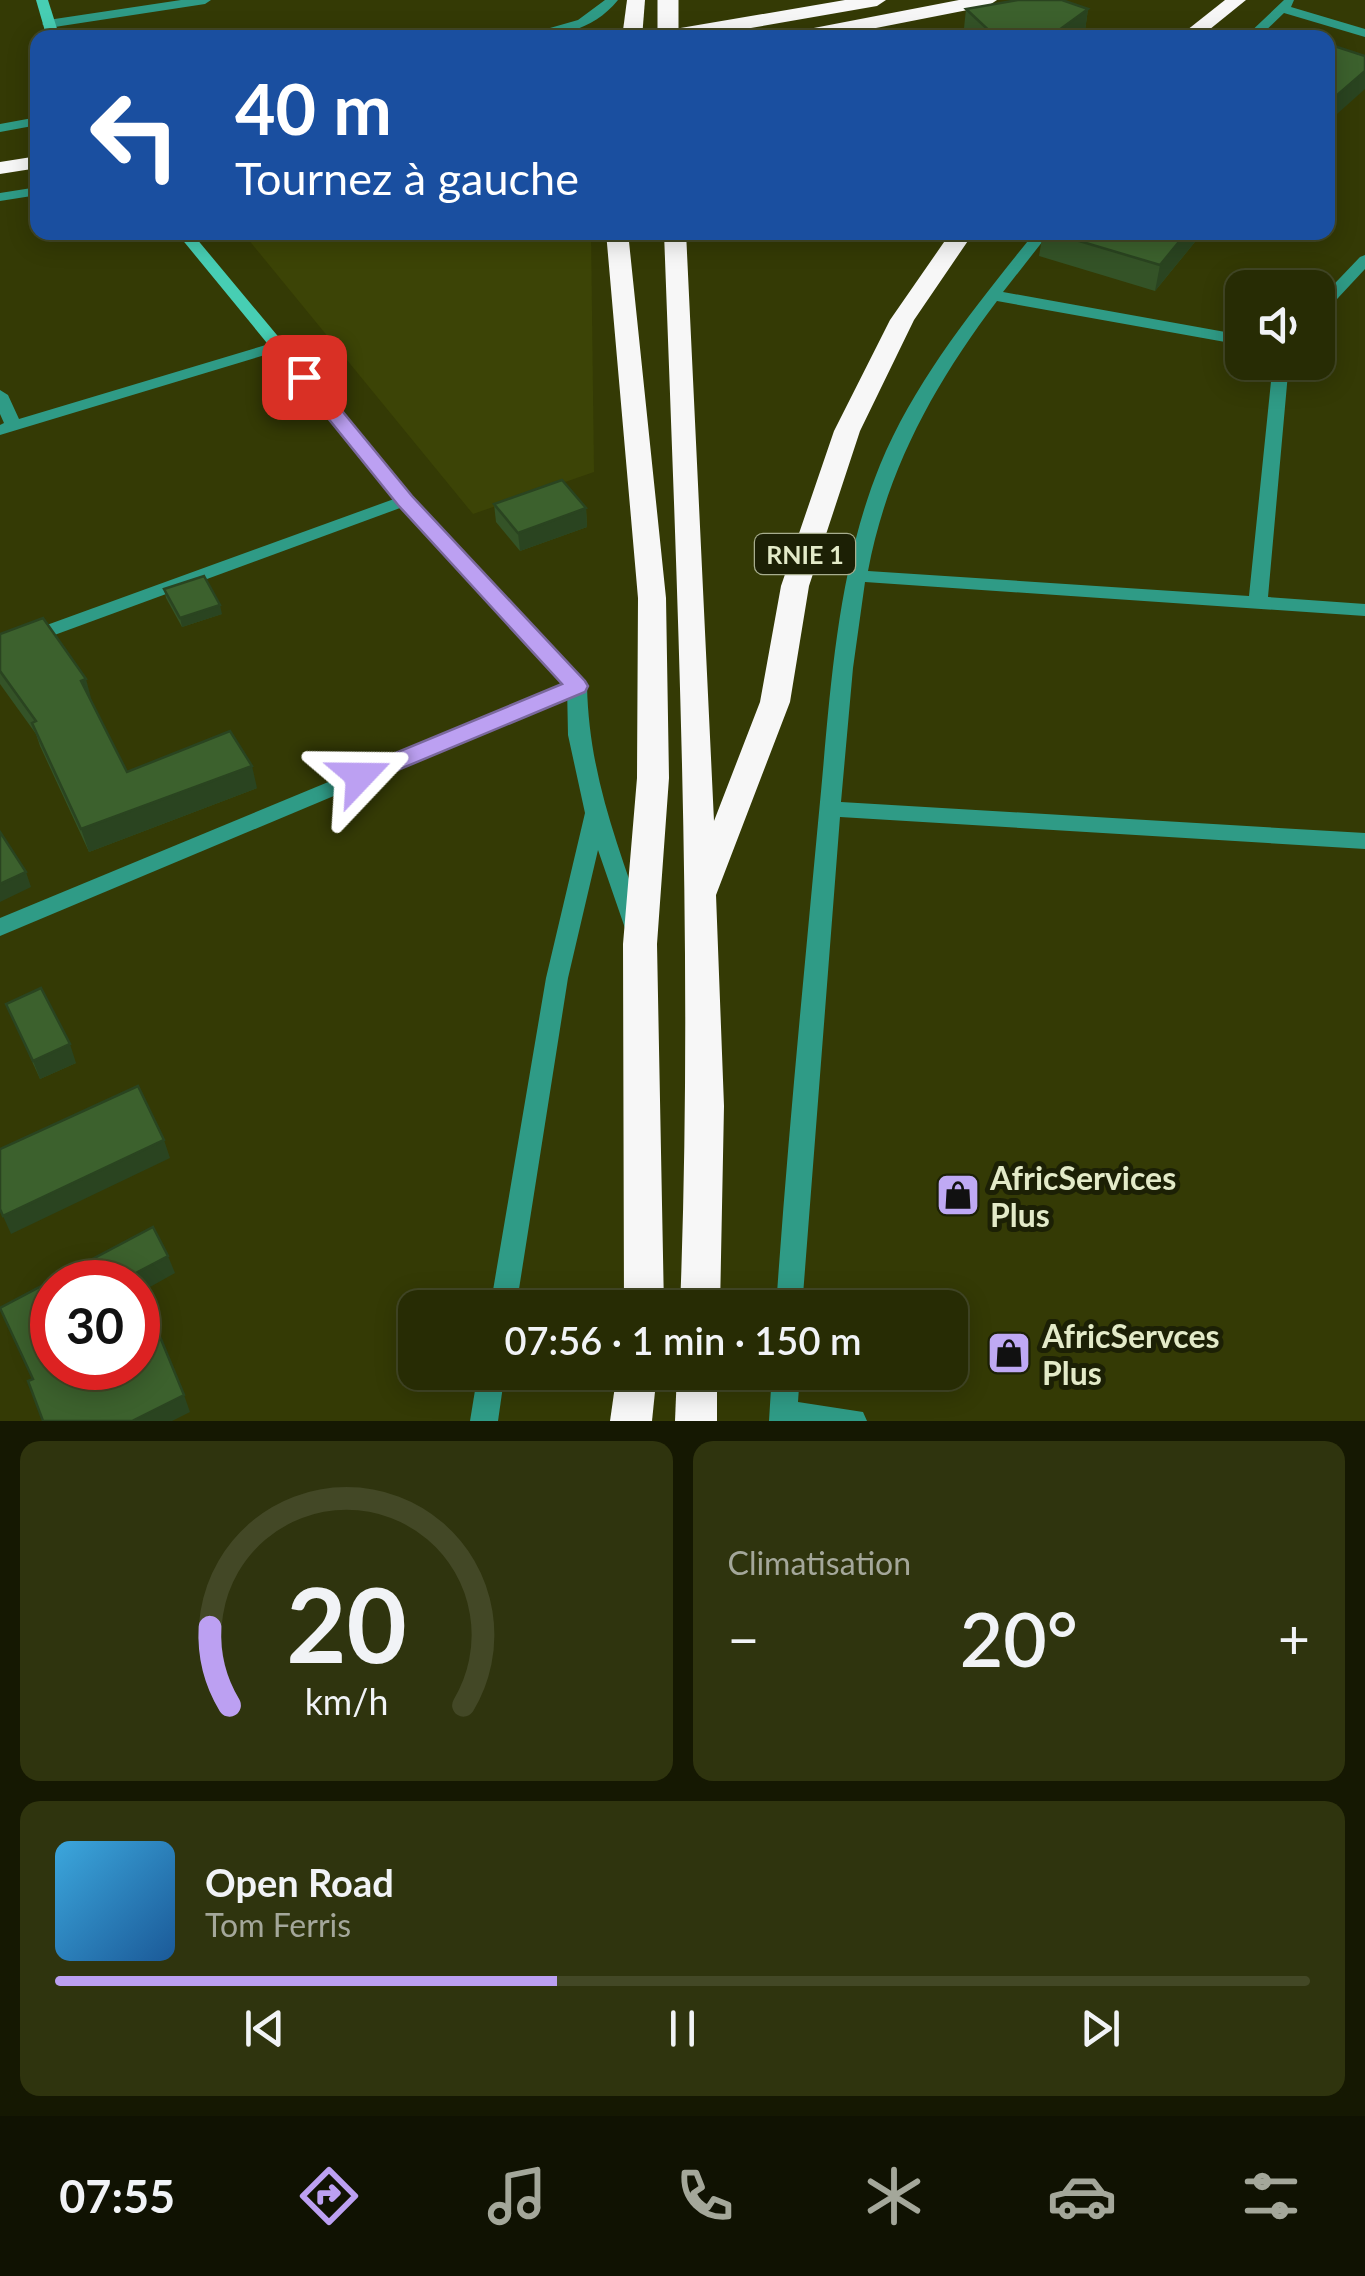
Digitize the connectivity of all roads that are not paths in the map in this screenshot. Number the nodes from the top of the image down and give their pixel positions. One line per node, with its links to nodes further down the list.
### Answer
1 (42, 0): 10 (street)
2 (205, 0): 11 (street)
3 (612, 0): 12 (street)
4 (636, 0): 13 (highway)
5 (668, 0): 14 (highway, bridge)
6 (877, 0): 15 (highway)
7 (988, 0): 16 (highway)
8 (1237, 0): 17 (highway)
9 (1286, 4): 18 (street); 19 (street)
10 (51, 30)
11 (56, 30)
12 (562, 30)
13 (633, 30)
14 (668, 30)
15 (704, 30)
16 (833, 30)
17 (1197, 30)
18 (1258, 30)
19 (1365, 33)
20 (30, 122): 21 (street)
21 (0, 128)
22 (30, 144): 23 (highway)
23 (0, 149)
24 (30, 163): 25 (highway)
25 (0, 168)
26 (30, 192): 27 (street)
27 (0, 197)
28 (190, 240): 37 (street)
29 (616, 240): 52 (highway)
30 (958, 240): 50 (highway, RNIE 1)
31 (1037, 240): 35 (street)
32 (675, 244): 50 (highway)
33 (1365, 260): 34 (street)
34 (1335, 292)
35 (992, 295): 36 (street); 42 (street)
36 (1225, 337)
37 (279, 346): 40 (street); 41 (street)
38 (1279, 380): 43 (street)
39 (0, 394): 40 (street)
40 (7, 428)
41 (405, 500): 45 (street); 46 (street)
42 (859, 576): 43 (street); 47 (street)
43 (1258, 604): 44 (street)
44 (1365, 610)
45 (0, 649)
46 (577, 686): 48 (street); 51 (street)
47 (830, 810): 49 (street); 56 (street)
48 (596, 814): 52 (street); 53 (street)
49 (1365, 841)
50 (701, 898): 55 (highway, RNIE 1)
51 (0, 927)
52 (640, 944): 54 (highway)
53 (506, 1290)
54 (644, 1290)
55 (701, 1290)
56 (791, 1290)
57 (489, 1390): 62 (street)
58 (634, 1390): 63 (highway)
59 (697, 1390): 64 (highway)
60 (785, 1390): 61 (street)
61 (783, 1418): 65 (street)
62 (484, 1421)
63 (630, 1421)
64 (696, 1421)
65 (852, 1421)

